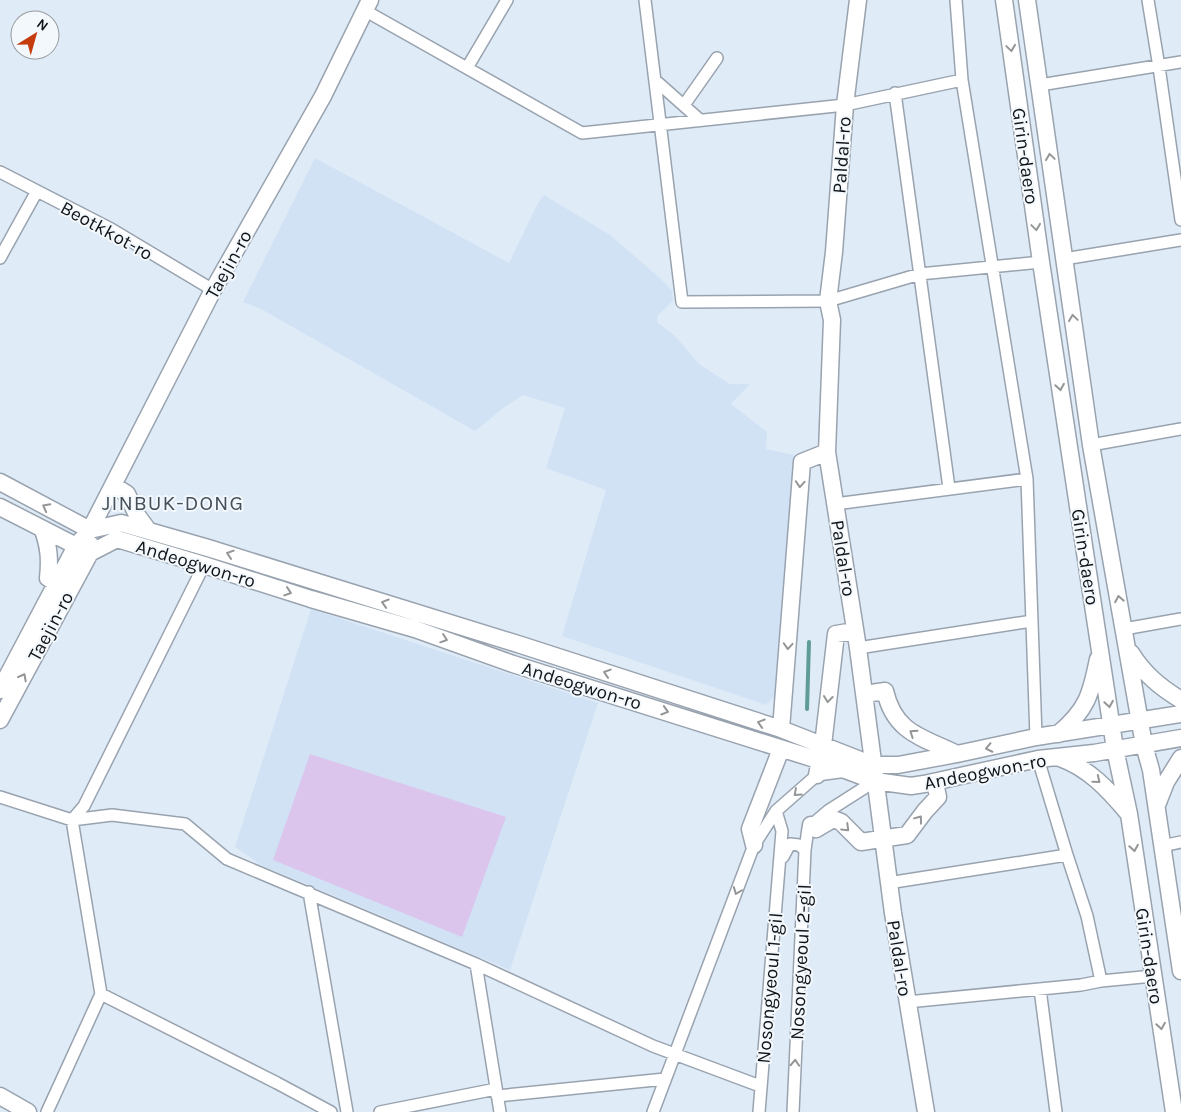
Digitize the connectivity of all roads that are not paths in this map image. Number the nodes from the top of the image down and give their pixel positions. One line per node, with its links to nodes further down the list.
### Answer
1 (507, 0): 12 (street)
2 (645, 0): 13 (street)
3 (858, 0): 18 (street, Paldal-ro)
4 (956, 0): 14 (street)
5 (1004, 0): 27 (street, Girin-daero, one-way to 27)
6 (1027, 0): 15 (street, Girin-daero)
7 (1148, 0): 11 (street)
8 (367, 5): 12 (street); 30 (street, Taejin-ro)
9 (717, 58): 17 (street)
10 (1181, 62): 11 (street)
11 (1159, 67): 15 (street); 23 (street)
12 (467, 68): 20 (street)
13 (655, 80): 17 (street); 20 (street)
14 (962, 80): 16 (street); 28 (street)
15 (1040, 85): 26 (street, Girin-daero, one-way to 15)
16 (895, 93): 18 (street); 29 (street)
17 (684, 105): 19 (street)
18 (845, 105): 19 (street); 31 (street, Paldal-ro)
19 (700, 120): 20 (street)
20 (660, 124): 31 (street)
21 (0, 172): 22 (street, Beotkkot-ro)
22 (37, 191): 25 (street); 30 (street, Beotkkot-ro)
23 (1181, 220)
24 (1181, 240): 26 (street)
25 (0, 258)
26 (1064, 260): 33 (street, Girin-daero, one-way to 26)
27 (1041, 262): 28 (street); 53 (street, Girin-daero, one-way to 53)
28 (992, 266): 29 (street); 35 (street)
29 (920, 274): 31 (street); 38 (street)
30 (213, 290): 37 (street, Taejin-ro)
31 (828, 301): 34 (street, Paldal-ro)
32 (1181, 429): 33 (street)
33 (1091, 445): 49 (street, Girin-daero, one-way to 33)
34 (827, 452): 39 (street, Paldal-ro); 61 (street, one-way to 61)
35 (1027, 479): 38 (street); 48 (street)
36 (0, 482): 42 (street, one-way to 36)
37 (113, 484): 42 (street, Taejin-ro); 43 (street)
38 (949, 488): 39 (street)
39 (835, 504): 50 (street, Paldal-ro)
40 (0, 507): 41 (street)
41 (43, 530): 44 (street); 46 (street)
42 (90, 530): 43 (street, Andeogwon-ro); 44 (street, Taejin-ro)
43 (148, 530): 61 (street, Andeogwon-ro, one-way to 43)
44 (83, 550): 45 (street, Andeogwon-ro); 46 (street, Taejin-ro); 58 (street, Taejin-ro, one-way to 44)
45 (204, 565): 66 (street, Andeogwon-ro, one-way to 66); 81 (street)
46 (56, 582): 54 (street, Taejin-ro)
47 (1181, 619): 49 (street)
48 (1032, 621): 52 (street); 63 (street)
49 (1124, 630): 51 (street, Girin-daero)
50 (854, 631): 52 (street, Paldal-ro); 72 (street, one-way to 72)
51 (1127, 647): 56 (street); 59 (street, Girin-daero)
52 (858, 648): 55 (street, Paldal-ro)
53 (1100, 649): 60 (street, Girin-daero, one-way to 60); 62 (street)
54 (0, 690)
55 (864, 694): 68 (street, one-way to 55); 73 (street, Paldal-ro)
56 (1181, 700)
57 (1181, 714): 59 (street)
58 (0, 720)
59 (1140, 721): 60 (street); 65 (street, Girin-daero)
60 (1112, 725): 62 (street); 67 (street, Girin-daero)
61 (781, 729): 72 (street, Andeogwon-ro)
62 (1058, 734): 63 (street)
63 (1036, 737): 68 (street, one-way to 68)
64 (1181, 738): 65 (street, Andeogwon-ro)
65 (1144, 745): 67 (street, Andeogwon-ro); 78 (street, Girin-daero)
66 (781, 749): 72 (street, Andeogwon-ro); 85 (street)
67 (1115, 749): 69 (street, Andeogwon-ro); 80 (street, Girin-daero)
68 (957, 754): 73 (street)
69 (1058, 758): 71 (street, Andeogwon-ro); 80 (street, one-way to 80)
70 (1181, 758): 78 (street)
71 (1038, 759): 76 (street, Andeogwon-ro); 88 (street)
72 (820, 760): 73 (street, Andeogwon-ro); 74 (street, Andeogwon-ro); 79 (street, one-way to 79)
73 (872, 765): 74 (street); 75 (street, Paldal-ro)
74 (848, 771): 75 (street, Andeogwon-ro)
75 (875, 781): 76 (street, Andeogwon-ro); 82 (street); 83 (street, Paldal-ro)
76 (935, 782): 83 (street, one-way to 76)
77 (0, 797): 81 (street)
78 (1156, 807): 86 (street, Girin-daero)
79 (776, 811): 85 (street); 89 (street, Nosongyeoul 1-gil)
80 (1129, 814): 94 (street, Girin-daero, one-way to 94)
81 (72, 820): 91 (street); 97 (street)
82 (811, 825): 83 (street, one-way to 83); 87 (street)
83 (882, 839): 90 (street, Paldal-ro)
84 (1181, 842): 86 (street)
85 (754, 845): 99 (street, one-way to 99)
86 (1162, 846): 93 (street, Girin-daero)
87 (805, 850): 89 (street, Nosongyeoul 2-gil); 112 (street, Nosongyeoul 2-gil, one-way to 87)
88 (1066, 855): 90 (street); 95 (street)
89 (780, 864): 101 (street, Nosongyeoul 1-gil)
90 (888, 883): 98 (street, Paldal-ro)
91 (309, 892): 92 (street); 108 (street)
92 (476, 964): 99 (street); 102 (street)
93 (1181, 971)
94 (1153, 976): 95 (street); 115 (street, Girin-daero, one-way to 115)
95 (1101, 981): 96 (street)
96 (1040, 989): 98 (street); 114 (street)
97 (101, 994): 106 (street); 107 (street)
98 (907, 1002): 113 (street, Paldal-ro)
99 (674, 1055): 100 (street); 101 (street)
100 (665, 1079): 102 (street); 110 (street)
101 (760, 1086): 111 (street, Nosongyeoul 1-gil)
102 (497, 1092): 104 (street); 109 (street)
103 (0, 1096): 105 (street)
104 (386, 1111)
105 (28, 1112)
106 (47, 1112)
107 (330, 1112)
108 (347, 1112)
109 (500, 1112)
110 (653, 1112)
111 (759, 1112)
112 (793, 1112)
113 (926, 1112)
114 (1056, 1112)
115 (1174, 1112)

